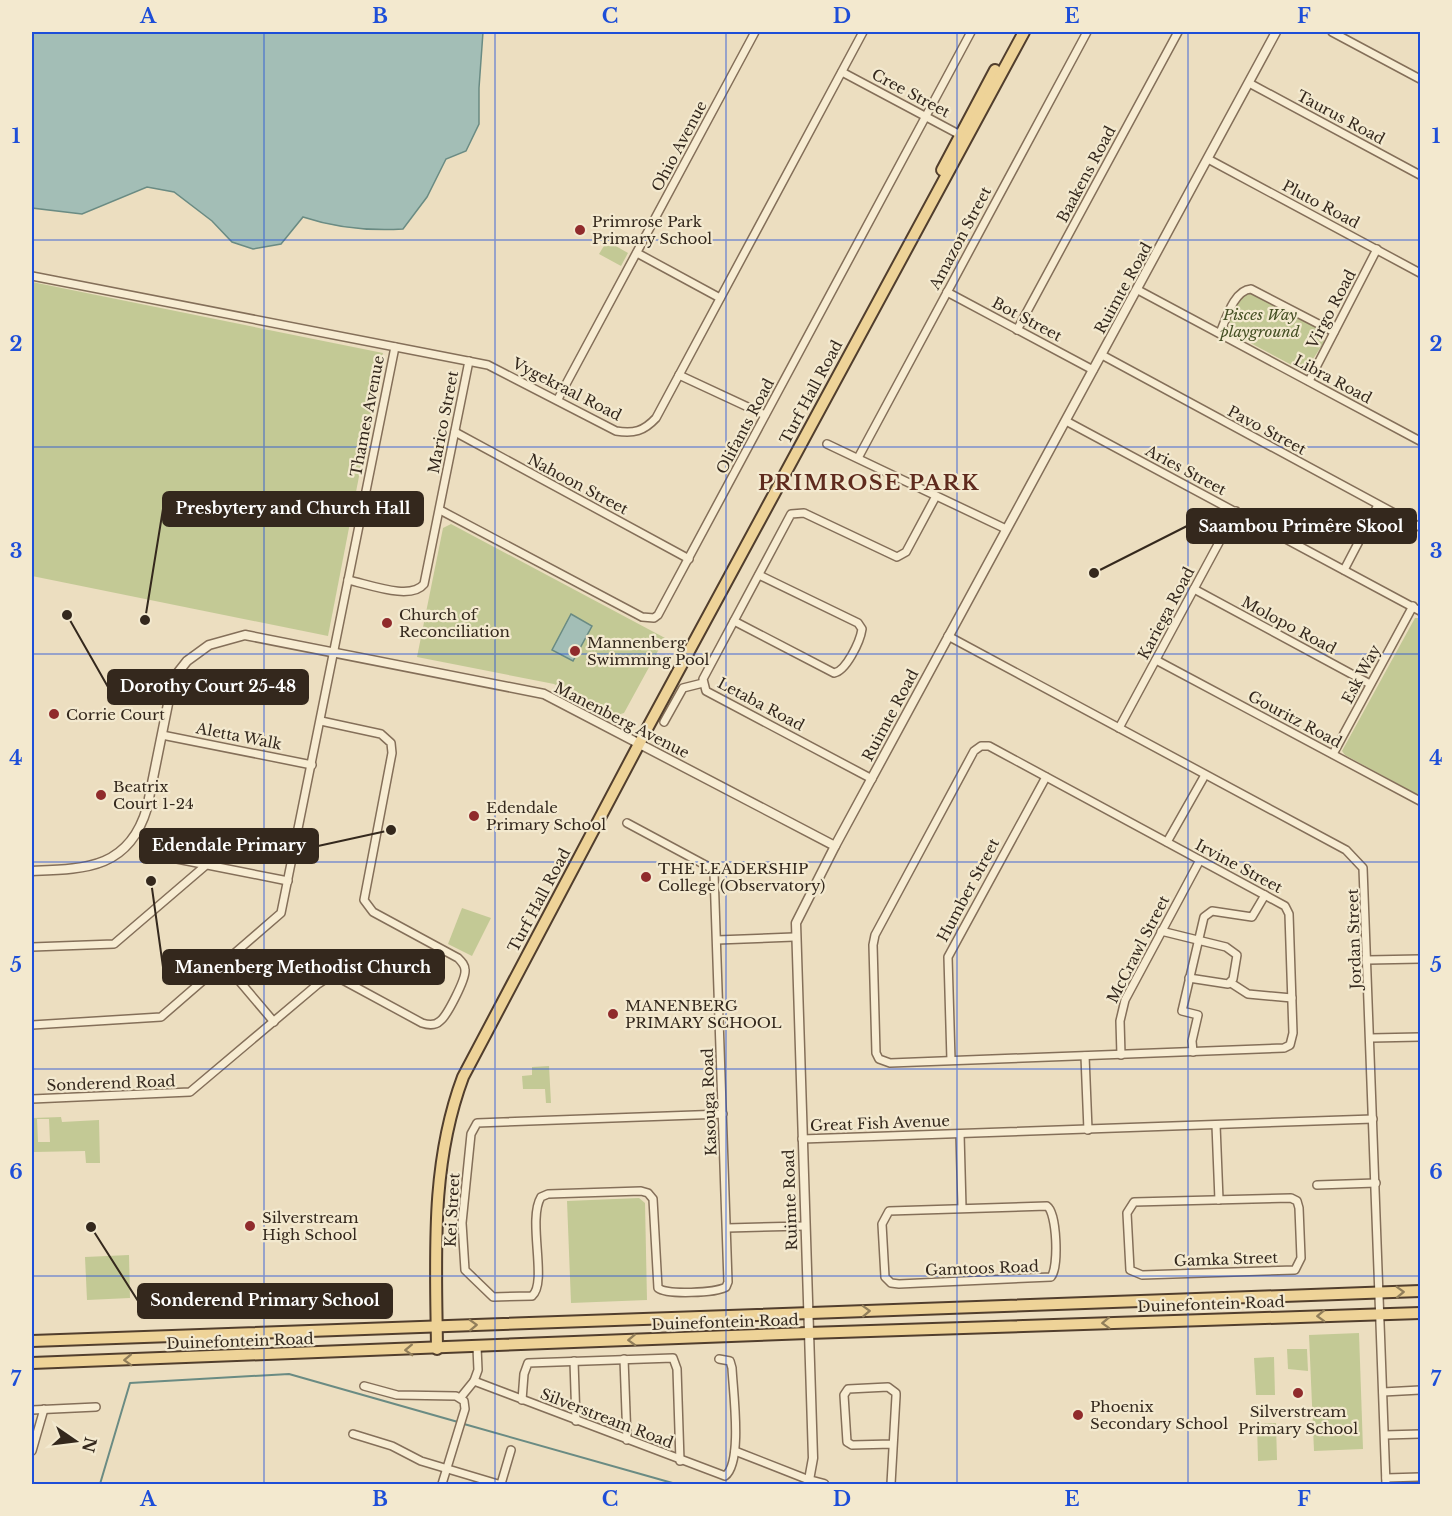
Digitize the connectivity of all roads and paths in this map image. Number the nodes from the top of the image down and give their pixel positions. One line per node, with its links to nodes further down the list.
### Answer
1 (755, 32): 18 (street, Ohio Avenue)
2 (863, 32): 10 (street, Vygekraal Road)
3 (971, 32): 13 (street, Olifants Road)
4 (1016, 32): 14 (main road, Turf Hall Road)
5 (1024, 32): 14 (main road, Turf Hall Road)
6 (1087, 32): 22 (street, Amazon Street)
7 (1178, 32): 24 (street, Baakens Road)
8 (1276, 32): 12 (street, Ruimte Road)
9 (1332, 32): 11 (street)
10 (842, 72): 13 (street, Cree Street); 23 (street, Vygekraal Road)
11 (1420, 79)
12 (1249, 83): 15 (street, Ruimte Road); 16 (street, Taurus Road)
13 (925, 117): 14 (street, Cree Street); 34 (street, Olifants Road)
14 (964, 137): 63 (main road, Turf Hall Road)
15 (1208, 159): 17 (street, Pluto Road); 21 (street, Ruimte Road)
16 (1420, 175)
17 (1377, 249): 19 (street, Pluto Road); 25 (street, Virgo Road)
18 (637, 253): 23 (street); 33 (street, Ohio Avenue)
19 (1420, 273)
20 (32, 276): 27 (street, Vygekraal Road)
21 (1138, 290): 26 (street, Libra Road); 28 (street, Ruimte Road)
22 (947, 292): 24 (street, Bot Street); 39 (street, Amazon Street)
23 (720, 298): 31 (street, Vygekraal Road)
24 (1017, 330): 30 (street, Bot Street)
25 (1334, 332): 26 (street); 32 (street, Virgo Road)
26 (1220, 333): 32 (street, Libra Road)
27 (395, 347): 29 (street, Vygekraal Road); 49 (street, Thames Avenue)
28 (1102, 355): 30 (street, Ruimte Road); 41 (street, Pavo Street)
29 (469, 361): 33 (street, Vygekraal Road); 36 (street, Marico Street)
30 (1093, 370): 35 (street, Ruimte Road)
31 (679, 375): 33 (street, Vygekraal Road); 34 (street)
32 (1308, 381): 37 (street, Libra Road)
33 (558, 399)
34 (765, 416): 46 (street, Olifants Road)
35 (1066, 421): 43 (street, Aries Street); 45 (street, Ruimte Road)
36 (455, 432): 42 (street, Marico Street); 46 (street, Nahoon Street)
37 (1420, 441)
38 (827, 444): 39 (street)
39 (858, 458): 40 (street)
40 (936, 496): 45 (street); 48 (street, Letaba Road)
41 (1378, 505): 44 (street, Pavo Street); 47 (street)
42 (440, 510): 46 (street, Olifants Road); 49 (street, Marico Street)
43 (1236, 511): 47 (street, Aries Street); 50 (street, Kariega Road)
44 (1420, 527)
45 (1006, 529): 54 (street, Ruimte Road)
46 (689, 559)
47 (1344, 570): 51 (street, Aries Street)
48 (759, 575): 53 (street, Letaba Road); 53 (street)
49 (348, 580): 55 (street, Thames Avenue)
50 (1194, 589): 56 (street, Kariega Road); 58 (street, Molopo Road)
51 (1413, 606): 52 (street, Aries Street); 58 (street, Esk Way)
52 (1420, 611)
53 (734, 621): 57 (street, Letaba Road)
54 (948, 636): 61 (street, Jordan Street); 68 (street, Ruimte Road)
55 (334, 651): 59 (street, Thames Avenue); 62 (street, Manenberg Avenue); 63 (street, Manenberg Avenue)
56 (1156, 660): 61 (street, Kariega Road); 64 (street, Gouritz Road)
57 (703, 683): 60 (street); 68 (street, Letaba Road)
58 (1370, 684): 64 (street, Esk Way)
59 (321, 721): 65 (street, Thames Avenue); 90 (street, Sonderend Road)
60 (664, 723)
61 (1119, 728): 66 (street, Jordan Street)
62 (162, 735): 65 (street, Aletta Walk); 71 (street, Manenberg Avenue)
63 (640, 744): 73 (street, Manenberg Avenue); 117 (main road, Turf Hall Road)
64 (1333, 754): 69 (street, Gouritz Road)
65 (312, 765): 77 (street, Thames Avenue)
66 (1205, 775): 72 (street); 85 (street, Jordan Street)
67 (1046, 777): 72 (street, Irvine Street); 97 (street, Humber Street); 97 (street, Irvine Street)
68 (872, 779): 73 (street, Ruimte Road)
69 (1420, 801)
70 (627, 823): 81 (street, Kasouga Road)
71 (138, 831): 75 (street); 76 (street, Manenberg Avenue)
72 (1167, 842): 74 (street, Irvine Street)
73 (835, 846): 80 (street, Ruimte Road)
74 (1200, 860): 78 (street, Irvine Street); 79 (street, McCrawl Street)
75 (205, 866): 77 (street); 83 (street)
76 (32, 871)
77 (288, 881): 86 (street, Thames Avenue)
78 (1266, 895): 82 (street); 89 (street, Irvine Street)
79 (1161, 931): 82 (street); 95 (street, McCrawl Street)
80 (794, 937): 81 (street); 104 (street, Ruimte Road)
81 (717, 940): 99 (street, Kasouga Road)
82 (1198, 940): 87 (street); 88 (street)
83 (32, 947)
84 (1420, 959): 85 (street)
85 (1368, 960): 93 (street, Jordan Street)
86 (224, 963): 90 (street); 91 (street, Thames Avenue)
87 (1189, 978): 88 (street); 94 (street)
88 (1231, 982): 89 (street)
89 (1292, 998): 94 (street, Irvine Street)
90 (274, 1022): 98 (street, Sonderend Road)
91 (32, 1025)
92 (1420, 1037): 93 (street)
93 (1371, 1038): 100 (street, Jordan Street)
94 (1194, 1052): 95 (street, Irvine Street)
95 (1121, 1055): 96 (street, Irvine Street)
96 (1085, 1056): 97 (street, Irvine Street); 102 (street)
97 (951, 1060)
98 (32, 1099)
99 (723, 1114): 110 (street, Kasouga Road); 111 (street, Kei Street)
100 (1373, 1119): 101 (street, Great Fish Avenue); 105 (street, Jordan Street)
101 (1216, 1125): 102 (street, Great Fish Avenue); 107 (street)
102 (1088, 1130): 103 (street, Great Fish Avenue)
103 (960, 1134): 104 (street, Great Fish Avenue); 108 (street, Great Fish Avenue)
104 (802, 1139): 109 (street, Ruimte Road)
105 (1376, 1183): 106 (street); 113 (street, Jordan Street)
106 (1317, 1185)
107 (1219, 1200): 107 (street, Gamka Street)
108 (962, 1208): 108 (street, Gamtoos Road)
109 (805, 1226): 110 (street); 114 (street, Ruimte Road)
110 (727, 1228): 111 (street, Kasouga Road)
111 (726, 1287)
112 (1420, 1291): 113 (main road, Duinefontein Road, one-way to 112)
113 (1379, 1293): 114 (main road, Duinefontein Road, one-way to 113); 116 (street, Jordan Street)
114 (808, 1313): 117 (main road, Duinefontein Road, one-way to 114); 118 (street, Ruimte Road)
115 (1420, 1313): 116 (main road, Duinefontein Road)
116 (1380, 1314): 118 (main road, Duinefontein Road, one-way to 118); 129 (street, Jordan Street)
117 (436, 1326): 119 (main road, Duinefontein Road); 121 (main road, Turf Hall Road)
118 (808, 1333): 120 (main road, Duinefontein Road, one-way to 120); 148 (street, Ruimte Road)
119 (32, 1341)
120 (477, 1347): 121 (main road, Duinefontein Road); 126 (street)
121 (436, 1349): 125 (main road, Duinefontein Road, one-way to 125)
122 (624, 1359): 124 (street); 139 (street); 144 (street)
123 (719, 1359): 143 (street, Silverstream Road)
124 (574, 1361): 131 (street); 135 (street)
125 (32, 1363)
126 (474, 1382): 130 (street); 131 (street, Silverstream Road)
127 (363, 1386): 130 (street)
128 (1420, 1390): 129 (street)
129 (1383, 1392): 138 (street, Jordan Street)
130 (460, 1397): 145 (street)
131 (522, 1400): 135 (street, Silverstream Road)
132 (96, 1407): 133 (street)
133 (44, 1409): 134 (street); 142 (street)
134 (32, 1410)
135 (576, 1421): 139 (street, Silverstream Road)
136 (353, 1434): 145 (street)
137 (1420, 1434): 138 (street)
138 (1385, 1435): 147 (street, Jordan Street)
139 (627, 1440): 144 (street, Silverstream Road)
140 (893, 1444): 140 (street); 152 (street)
141 (511, 1450): 150 (street)
142 (32, 1451)
143 (735, 1451): 144 (street, Silverstream Road); 148 (street)
144 (680, 1461)
145 (446, 1469): 149 (street); 150 (street)
146 (1420, 1477): 147 (street)
147 (1386, 1481)
148 (808, 1482): 151 (street)
149 (441, 1485)
150 (499, 1485)
151 (824, 1485)
152 (891, 1485)

